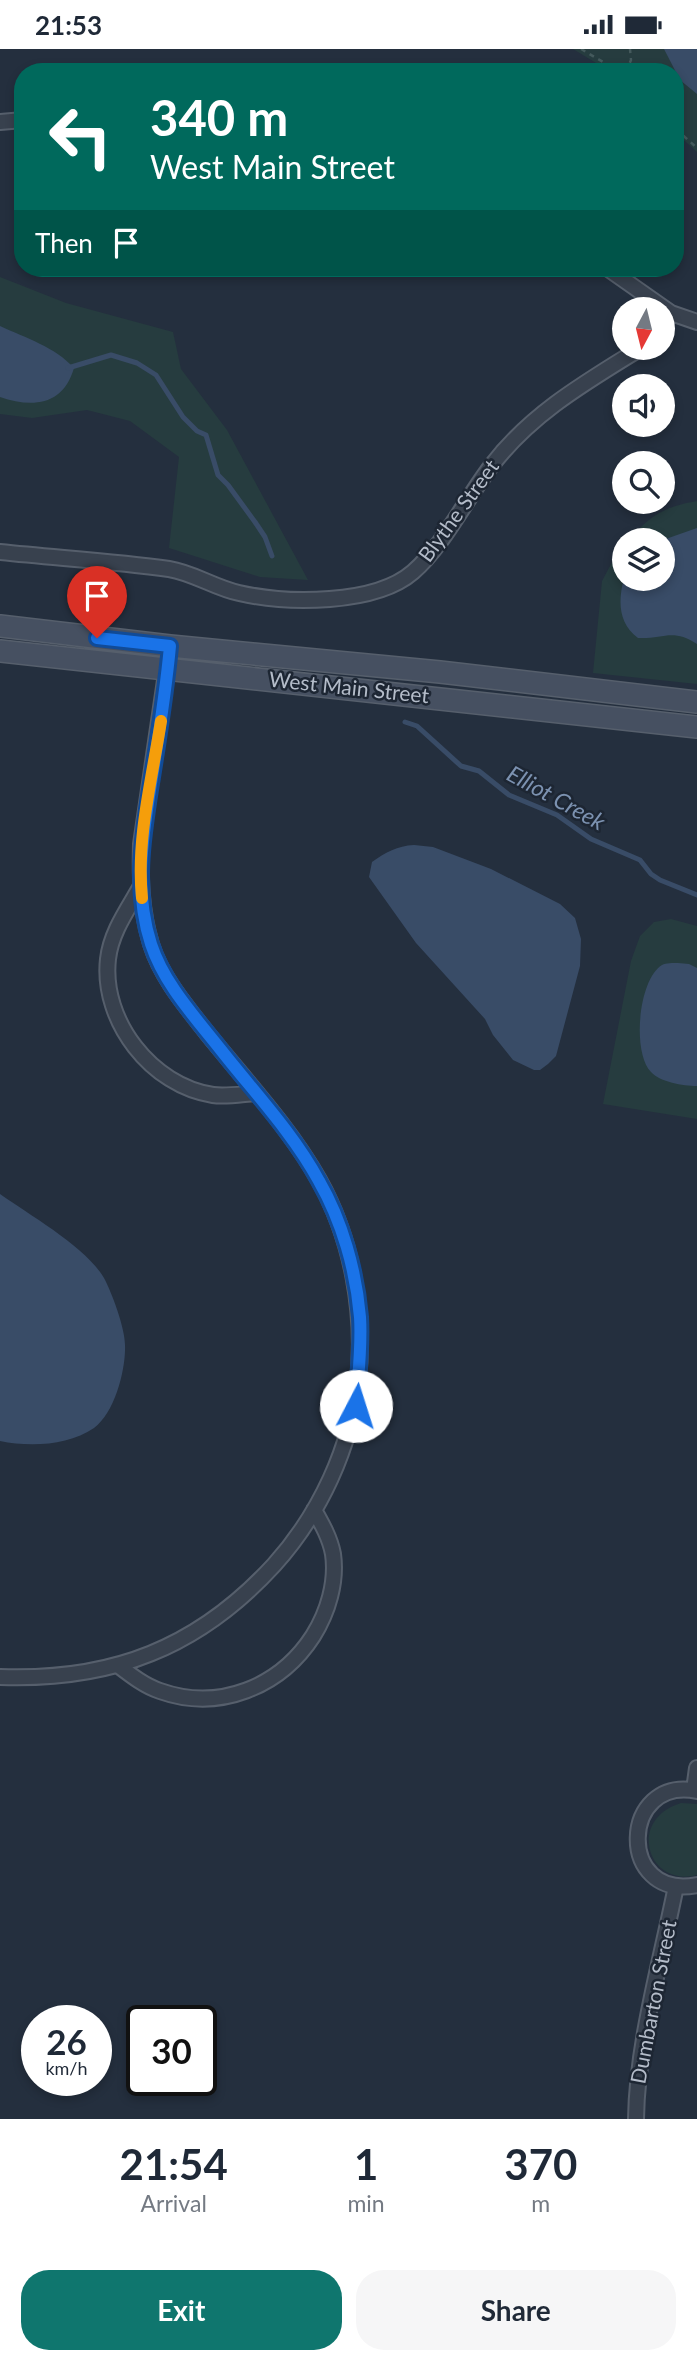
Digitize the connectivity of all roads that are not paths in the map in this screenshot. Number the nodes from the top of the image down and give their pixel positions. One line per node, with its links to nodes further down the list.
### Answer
1 (618, 277): 2 (street)
2 (641, 297)
3 (676, 320): 4 (street)
4 (697, 322)
5 (621, 361): 6 (street, Blythe Street)
6 (0, 552)
7 (0, 626): 8 (street, West Main Street)
8 (170, 646): 10 (street); 11 (street, West Main Street)
9 (0, 651): 10 (street, West Main Street)
10 (168, 669): 12 (street, West Main Street); 13 (street)
11 (697, 702)
12 (697, 727)
13 (141, 887): 14 (street); 14 (street)
14 (255, 1093): 15 (street)
15 (314, 1510): 16 (street); 16 (street)
16 (119, 1666): 17 (street)
17 (0, 1677)
18 (697, 1768): 19 (street)
19 (696, 1791): 21 (street)
20 (697, 1885): 21 (street)
21 (676, 1886): 22 (street, Dumbarton Street)
22 (636, 2119)

